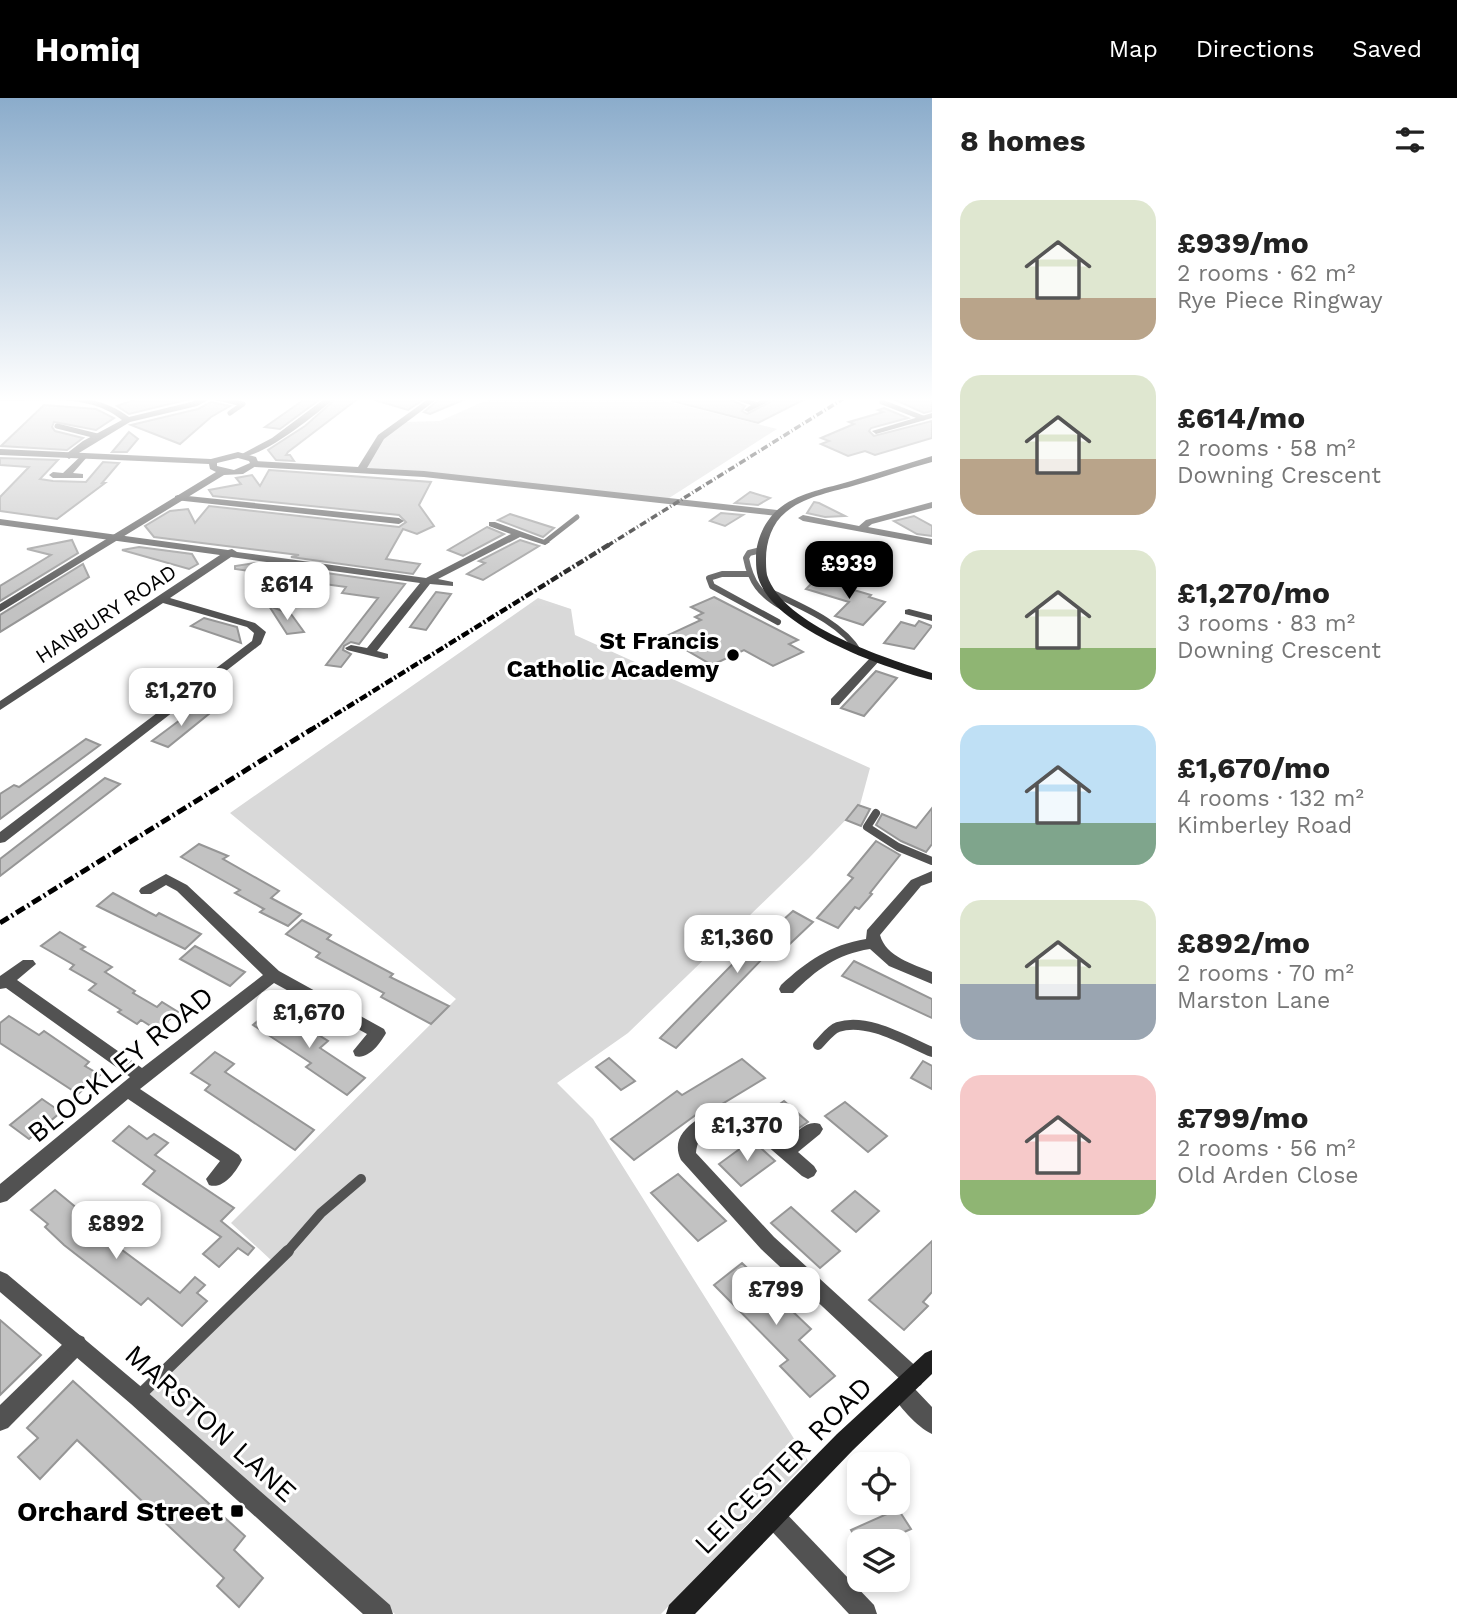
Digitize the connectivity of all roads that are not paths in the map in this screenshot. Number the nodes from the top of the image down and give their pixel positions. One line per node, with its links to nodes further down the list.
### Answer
1 (73, 468): 9 (street)
2 (215, 468): 7 (street)
3 (248, 468): 7 (street)
4 (321, 468): 6 (street)
5 (903, 468): 13 (main road)
6 (361, 470): 13 (street)
7 (222, 472): 11 (street)
8 (53, 475): 9 (street)
9 (66, 475): 10 (street)
10 (80, 476)
11 (178, 498): 16 (street); 21 (street)
12 (932, 505): 19 (street)
13 (777, 513): 24 (main road)
14 (577, 517): 22 (lane)
15 (803, 518): 19 (street)
16 (399, 521)
17 (0, 522): 21 (street)
18 (492, 524): 20 (street)
19 (863, 527): 23 (street)
20 (519, 533): 22 (street); 27 (street)
21 (111, 539): 25 (street); 31 (street)
22 (545, 542)
23 (932, 542)
24 (761, 550): 26 (lane); 29 (main road)
25 (232, 552): 27 (street); 30 (street, HANBURY ROAD)
26 (749, 574): 33 (lane); 35 (lane)
27 (426, 581): 28 (street); 38 (street)
28 (449, 584)
29 (773, 593): 33 (main road); 37 (lane)
30 (165, 600): 43 (street, HANBURY ROAD); 45 (street)
31 (0, 609)
32 (909, 612): 34 (street)
33 (794, 614): 37 (main road)
34 (932, 618)
35 (778, 622)
36 (351, 648): 38 (street)
37 (859, 652): 40 (main road)
38 (369, 653): 39 (street)
39 (384, 656)
40 (876, 658): 41 (main road); 42 (street)
41 (932, 677)
42 (835, 702)
43 (0, 706)
44 (876, 813): 46 (lane)
45 (0, 839)
46 (932, 861)
47 (932, 876): 49 (street)
48 (146, 891): 51 (street)
49 (873, 943): 52 (street); 54 (street)
50 (28, 964): 53 (street)
51 (273, 975): 56 (street); 58 (street, BLOCKLEY ROAD)
52 (932, 978)
53 (3, 982): 58 (street)
54 (787, 989)
55 (818, 1045): 57 (lane)
56 (361, 1051)
57 (932, 1052)
58 (142, 1076): 59 (street, BLOCKLEY ROAD)
59 (127, 1089): 63 (street); 65 (street, BLOCKLEY ROAD)
60 (814, 1129): 61 (street)
61 (786, 1151): 62 (street); 69 (street)
62 (808, 1171)
63 (215, 1178)
64 (361, 1179): 70 (lane)
65 (0, 1195)
66 (0, 1280): 67 (street, MARSTON LANE)
67 (77, 1344): 70 (street, MARSTON LANE); 71 (street)
68 (932, 1360): 69 (main road, LEICESTER ROAD)
69 (908, 1384): 72 (street); 73 (main road, LEICESTER ROAD)
70 (138, 1397): 74 (street, MARSTON LANE)
71 (0, 1420)
72 (932, 1423)
73 (773, 1516): 75 (main road, LEICESTER ROAD); 76 (street)
74 (381, 1614)
75 (678, 1614)
76 (865, 1614)

